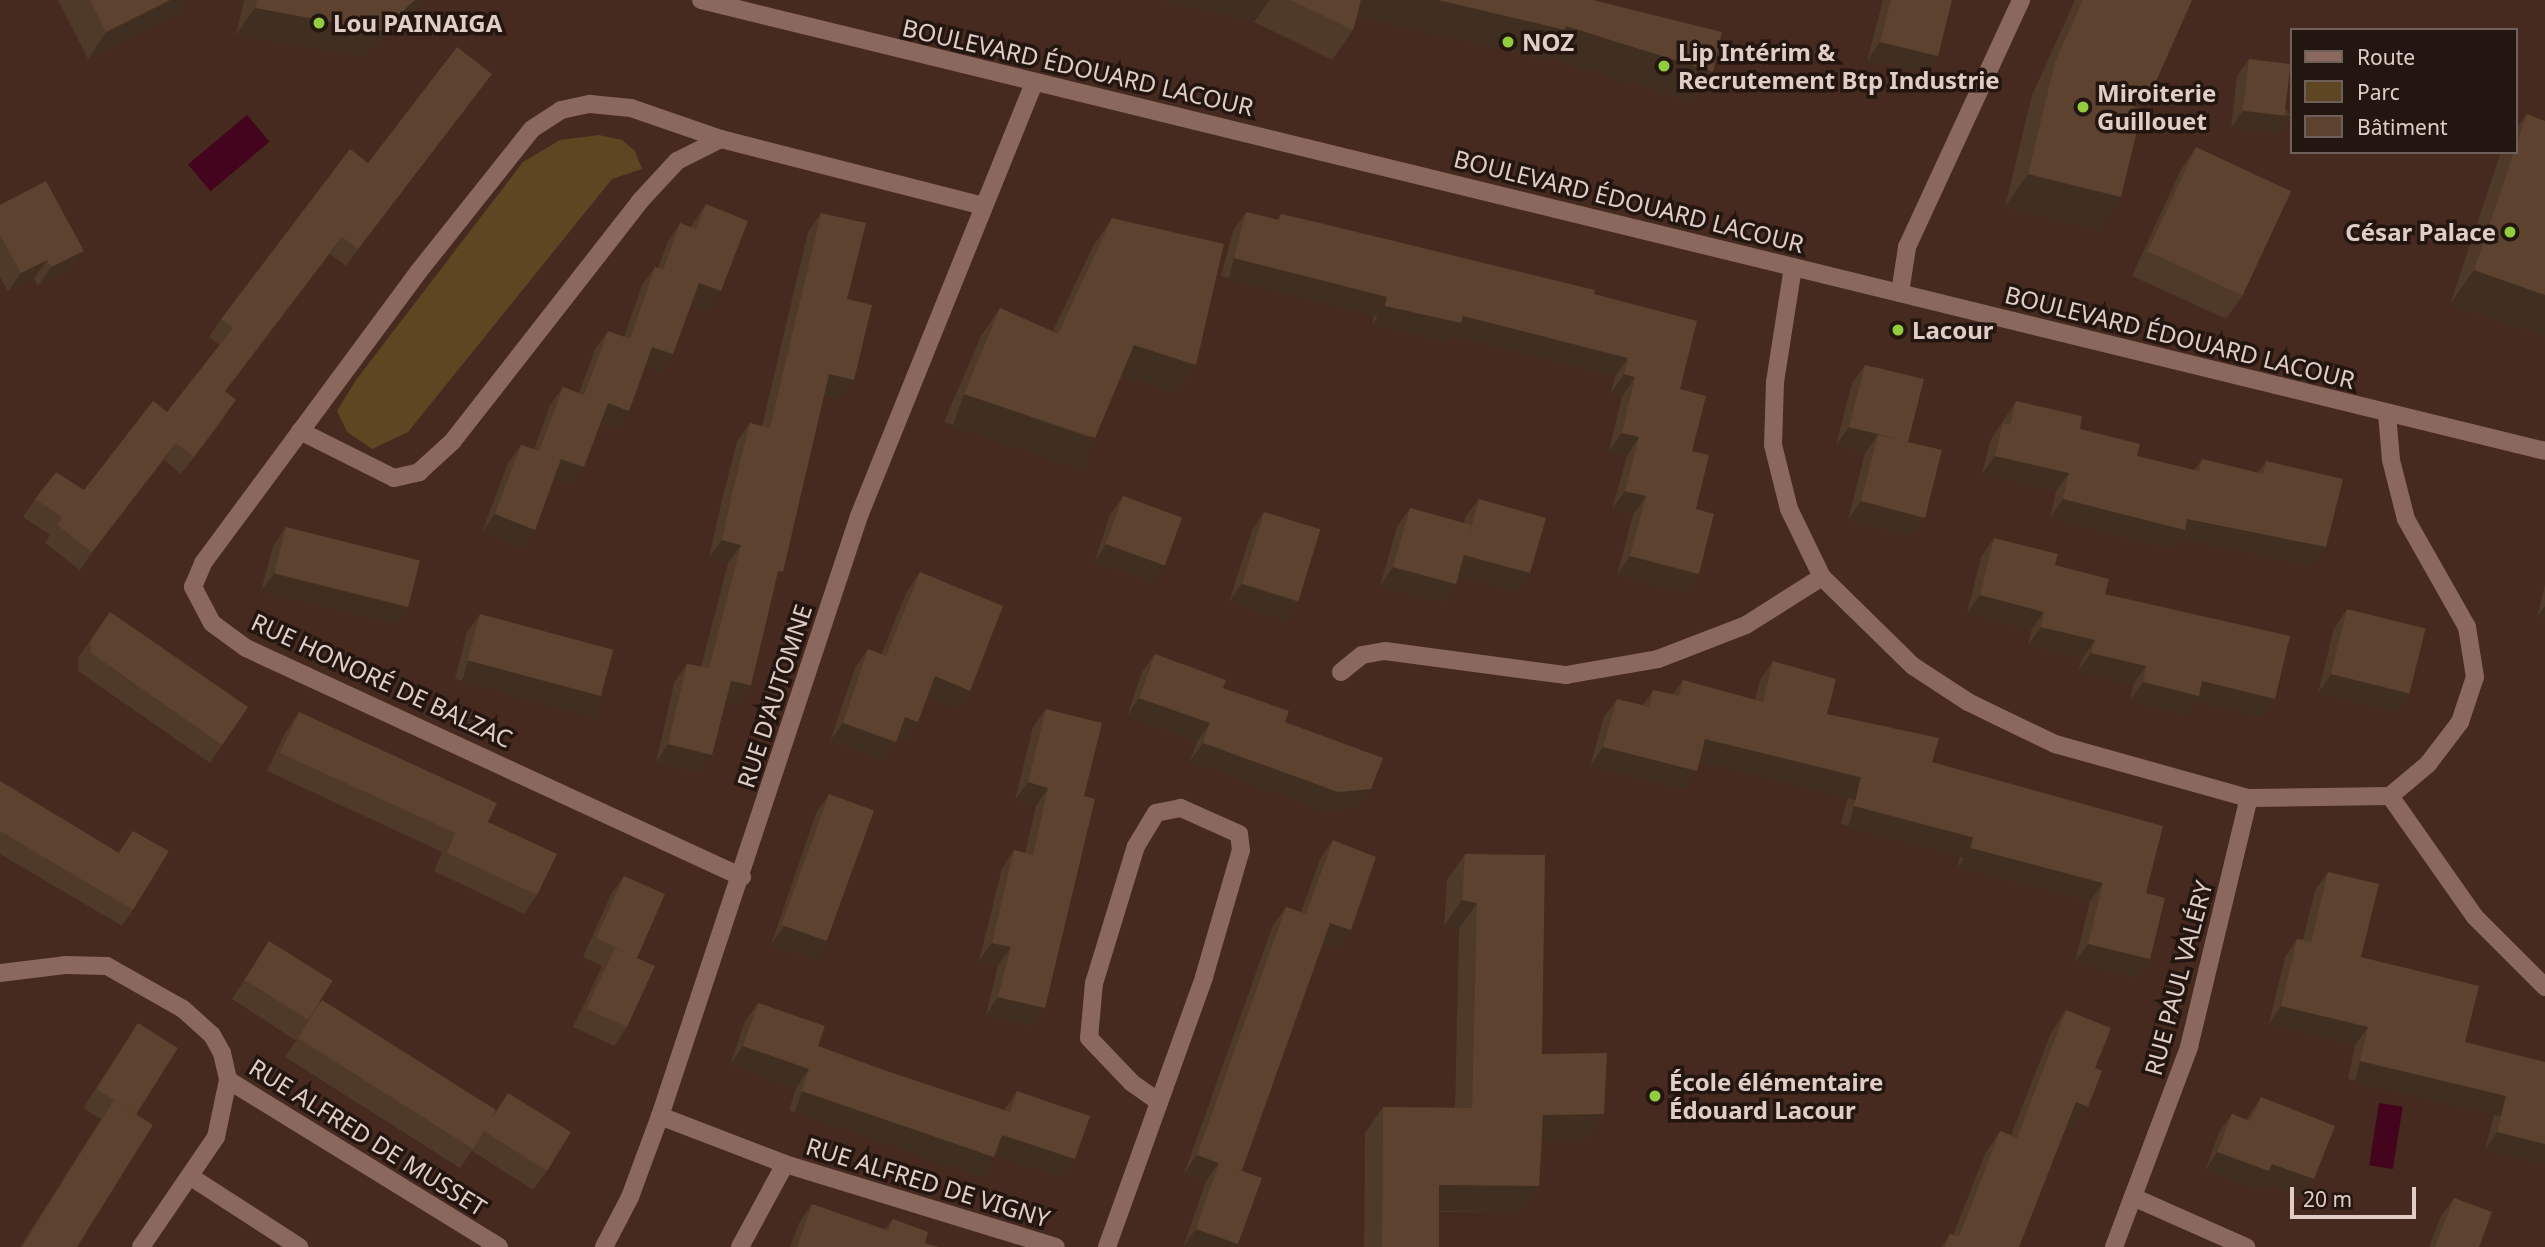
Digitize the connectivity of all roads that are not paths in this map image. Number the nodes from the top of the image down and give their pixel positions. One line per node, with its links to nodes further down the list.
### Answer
1 (701, 0): 3 (street, BOULEVARD ÉDOUARD LACOUR)
2 (2021, 0): 7 (street)
3 (1034, 83): 5 (street, RUE D'AUTOMNE); 6 (street, BOULEVARD ÉDOUARD LACOUR)
4 (721, 139): 5 (street, RUE HONORÉ DE BALZAC); 9 (street, RUE HONORÉ DE BALZAC); 9 (street)
5 (984, 206): 15 (street, RUE D'AUTOMNE)
6 (1793, 267): 7 (street, BOULEVARD ÉDOUARD LACOUR); 11 (street)
7 (1900, 293): 8 (street, BOULEVARD ÉDOUARD LACOUR)
8 (2387, 413): 10 (street, BOULEVARD ÉDOUARD LACOUR); 13 (street)
9 (300, 431): 15 (street, RUE HONORÉ DE BALZAC)
10 (2545, 452)
11 (1822, 577): 12 (street); 14 (street)
12 (1341, 672)
13 (2390, 796): 14 (street); 17 (street)
14 (2249, 798): 23 (street, RUE PAUL VALÉRY)
15 (743, 877): 20 (street, RUE D'AUTOMNE)
16 (0, 973): 18 (street)
17 (2545, 987)
18 (229, 1080): 22 (street, RUE ALFRED DE MUSSET); 27 (street, RUE ALFRED DE MUSSET)
19 (1158, 1102): 19 (street); 30 (street)
20 (660, 1116): 21 (street); 24 (street)
21 (786, 1164): 28 (street); 29 (street, RUE ALFRED DE VIGNY)
22 (191, 1177): 25 (street, RUE ALFRED DE MUSSET); 26 (street)
23 (2133, 1198): 31 (street, RUE PAUL VALÉRY); 32 (street)
24 (603, 1246)
25 (141, 1247)
26 (299, 1247)
27 (499, 1247)
28 (740, 1247)
29 (1056, 1247)
30 (1107, 1247)
31 (2114, 1247)
32 (2246, 1247)

